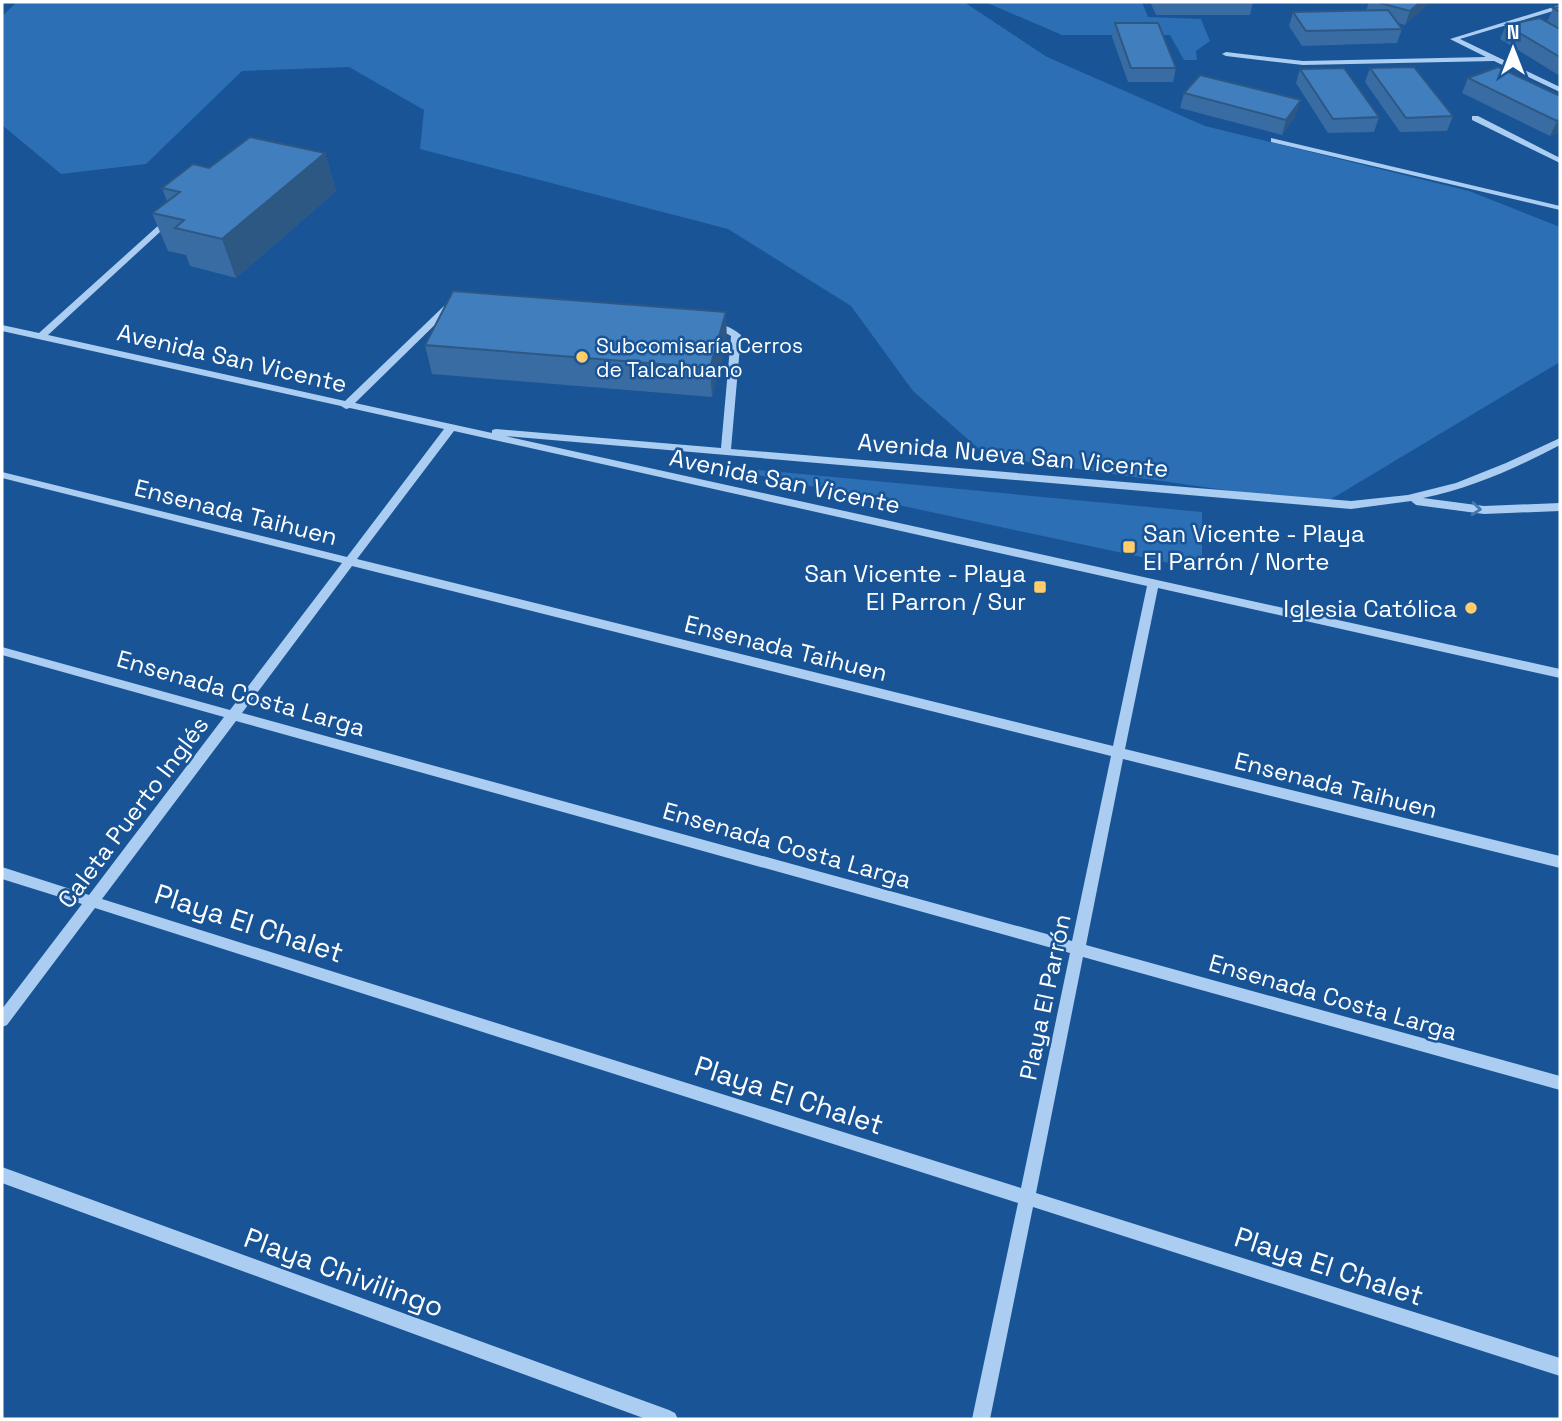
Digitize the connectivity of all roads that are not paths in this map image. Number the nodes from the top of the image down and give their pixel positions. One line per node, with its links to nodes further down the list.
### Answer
1 (1560, 7): 3 (street)
2 (1226, 54): 3 (street)
3 (1496, 59): 4 (street)
4 (1560, 90)
5 (1475, 118): 7 (street)
6 (1273, 140): 8 (street)
7 (1560, 161)
8 (1560, 208)
9 (176, 212): 13 (street)
10 (463, 303): 14 (street)
11 (698, 326): 17 (street)
12 (2, 328): 13 (street, Avenida San Vicente)
13 (41, 337): 14 (street, Avenida San Vicente)
14 (346, 406): 15 (street, Avenida San Vicente)
15 (450, 429): 17 (street, Avenida Nueva San Vicente); 21 (street, Caleta Puerto Inglés); 22 (street, Avenida San Vicente)
16 (1560, 441): 19 (street, Avenida Nueva San Vicente)
17 (726, 450): 19 (street, Avenida Nueva San Vicente)
18 (2, 475): 21 (street, Ensenada Taihuen)
19 (1408, 499): 20 (street, one-way to 20)
20 (1560, 507)
21 (349, 562): 25 (street, Caleta Puerto Inglés); 26 (street, Ensenada Taihuen)
22 (1153, 584): 24 (street, Avenida San Vicente); 26 (street, Playa El Parrón)
23 (2, 651): 25 (street, Ensenada Costa Larga)
24 (1560, 673)
25 (233, 715): 29 (street, Caleta Puerto Inglés); 30 (street, Ensenada Costa Larga)
26 (1119, 752): 27 (street, Ensenada Taihuen); 30 (street, Playa El Parrón)
27 (1560, 862)
28 (2, 873): 29 (street, Playa El Chalet)
29 (92, 901): 31 (street, Caleta Puerto Inglés); 34 (street, Playa El Chalet)
30 (1078, 949): 32 (street, Ensenada Costa Larga); 34 (street, Playa El Parrón)
31 (2, 1020)
32 (1560, 1083)
33 (2, 1175): 36 (street, Playa Chivilingo)
34 (1027, 1198): 35 (street, Playa El Chalet); 37 (street, Playa El Parrón)
35 (1560, 1367)
36 (669, 1419)
37 (981, 1419)

